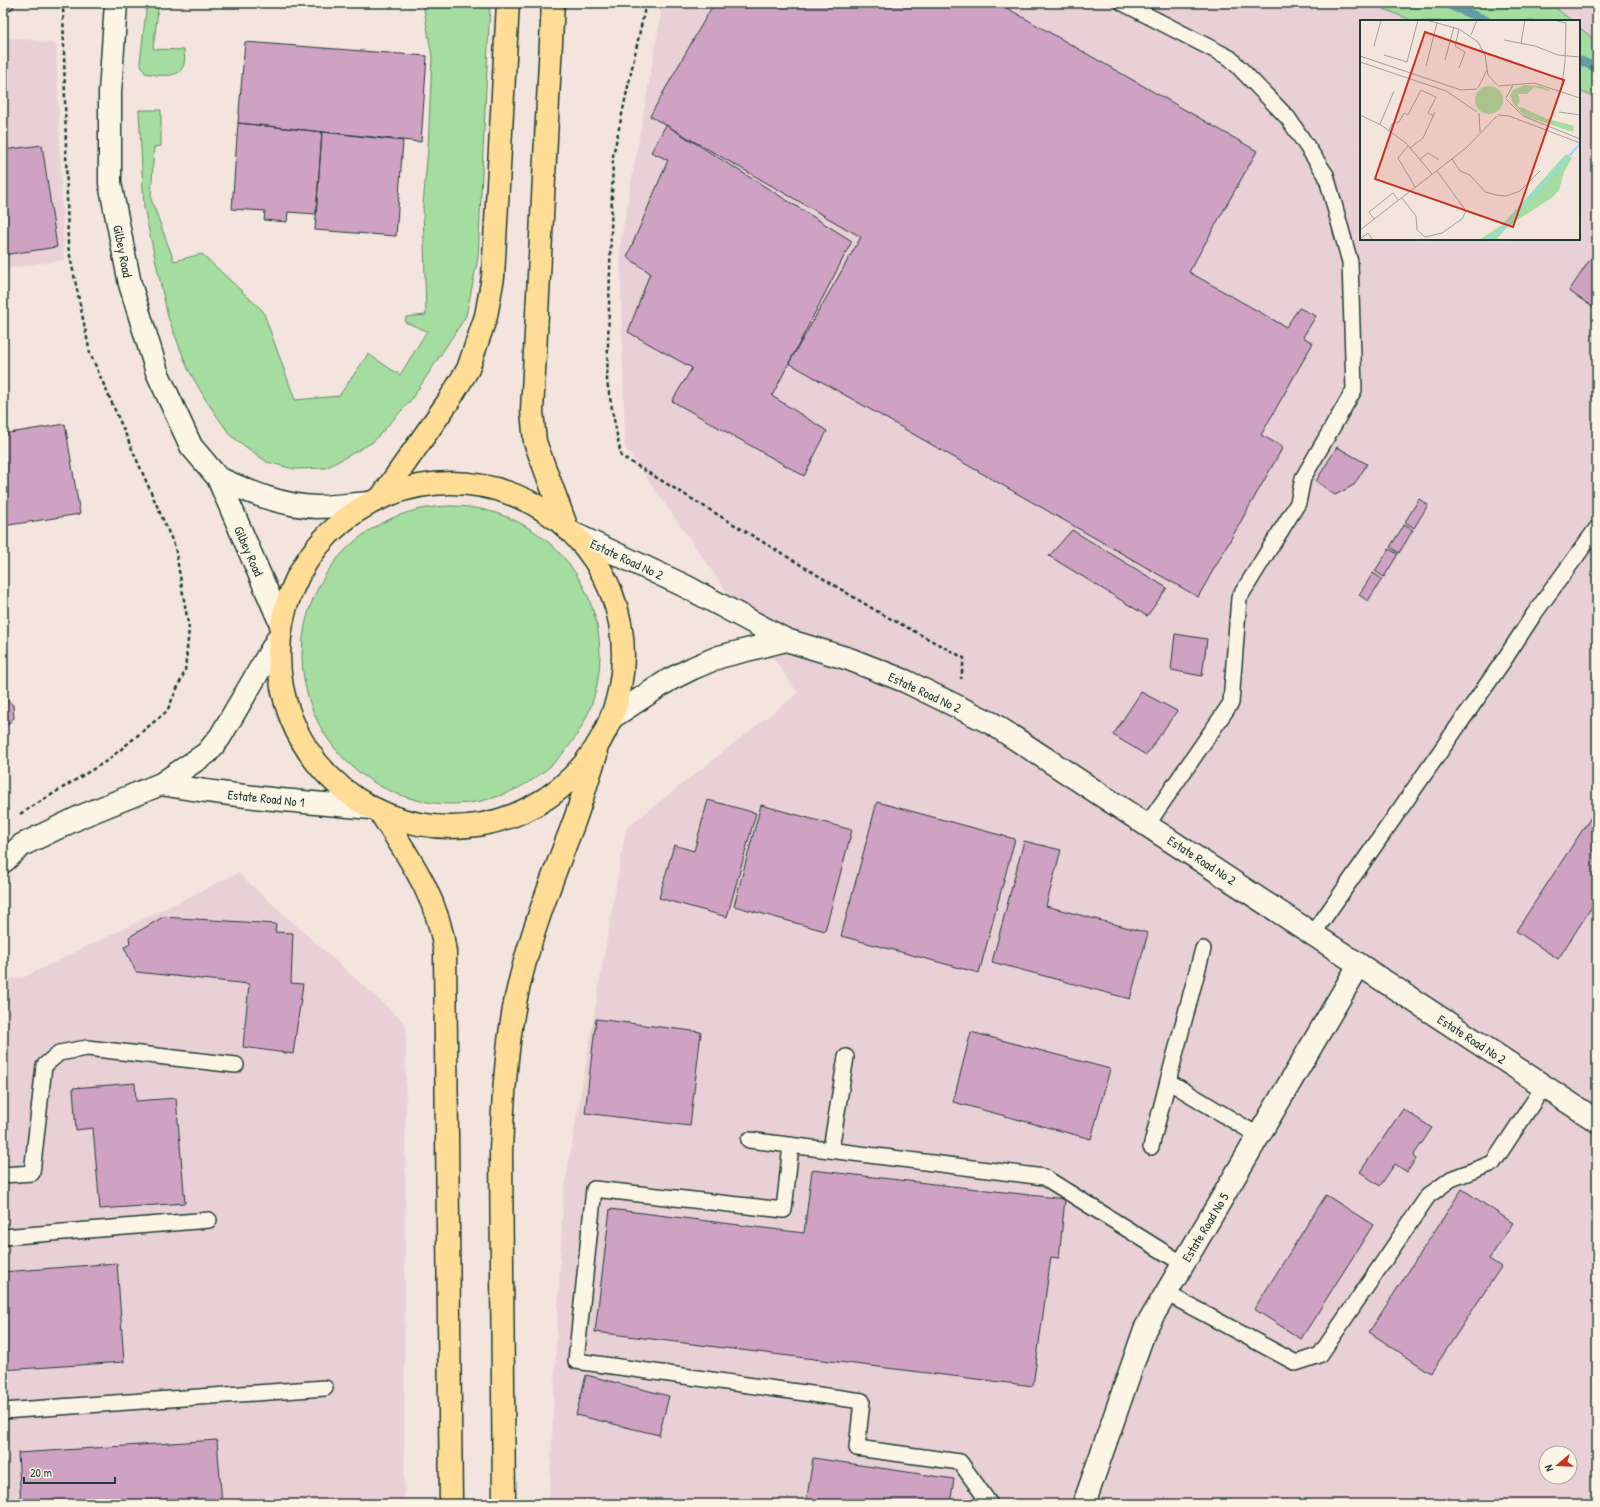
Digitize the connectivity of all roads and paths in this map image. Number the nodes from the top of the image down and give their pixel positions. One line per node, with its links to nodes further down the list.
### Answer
1 (63, 3): 18 (path)
2 (116, 3): 7 (street, Gilbey Road)
3 (508, 3): 8 (highway)
4 (553, 3): 10 (highway)
5 (646, 3): 13 (path)
6 (1122, 3): 19 (lane)
7 (218, 478): 8 (street, Gilbey Road); 11 (street, Gilbey Road)
8 (375, 500): 10 (highway); 11 (highway)
9 (1597, 528): 21 (lane)
10 (570, 531): 12 (street, Estate Road No 2); 14 (highway)
11 (280, 630): 16 (street); 17 (highway)
12 (786, 640): 13 (street, Estate Road No 2); 14 (street)
13 (956, 706): 19 (street, Estate Road No 2)
14 (611, 718): 15 (highway)
15 (601, 740): 17 (highway); 42 (highway)
16 (161, 784): 17 (street, Estate Road No 1); 20 (street)
17 (376, 810): 41 (highway)
18 (15, 818)
19 (1147, 825): 21 (street, Estate Road No 2)
20 (3, 862)
21 (1313, 934): 23 (street, Estate Road No 2)
22 (1203, 950): 26 (lane)
23 (1359, 965): 27 (street, Estate Road No 2); 29 (street, Estate Road No 5)
24 (846, 1057): 33 (lane)
25 (236, 1065): 34 (lane)
26 (1168, 1081): 29 (lane); 32 (lane)
27 (1544, 1086): 28 (street, Estate Road No 2); 38 (lane)
28 (1597, 1121)
29 (1258, 1136): 37 (street, Estate Road No 5)
30 (748, 1140): 31 (lane)
31 (791, 1145): 33 (lane); 43 (lane)
32 (1151, 1147)
33 (831, 1150): 37 (lane)
34 (3, 1175)
35 (209, 1220): 36 (lane)
36 (3, 1237)
37 (1183, 1264): 38 (street, Estate Road No 5)
38 (1166, 1293): 44 (street, Estate Road No 5)
39 (325, 1388): 40 (lane)
40 (3, 1411)
41 (451, 1504)
42 (504, 1504)
43 (990, 1504)
44 (1084, 1504)

